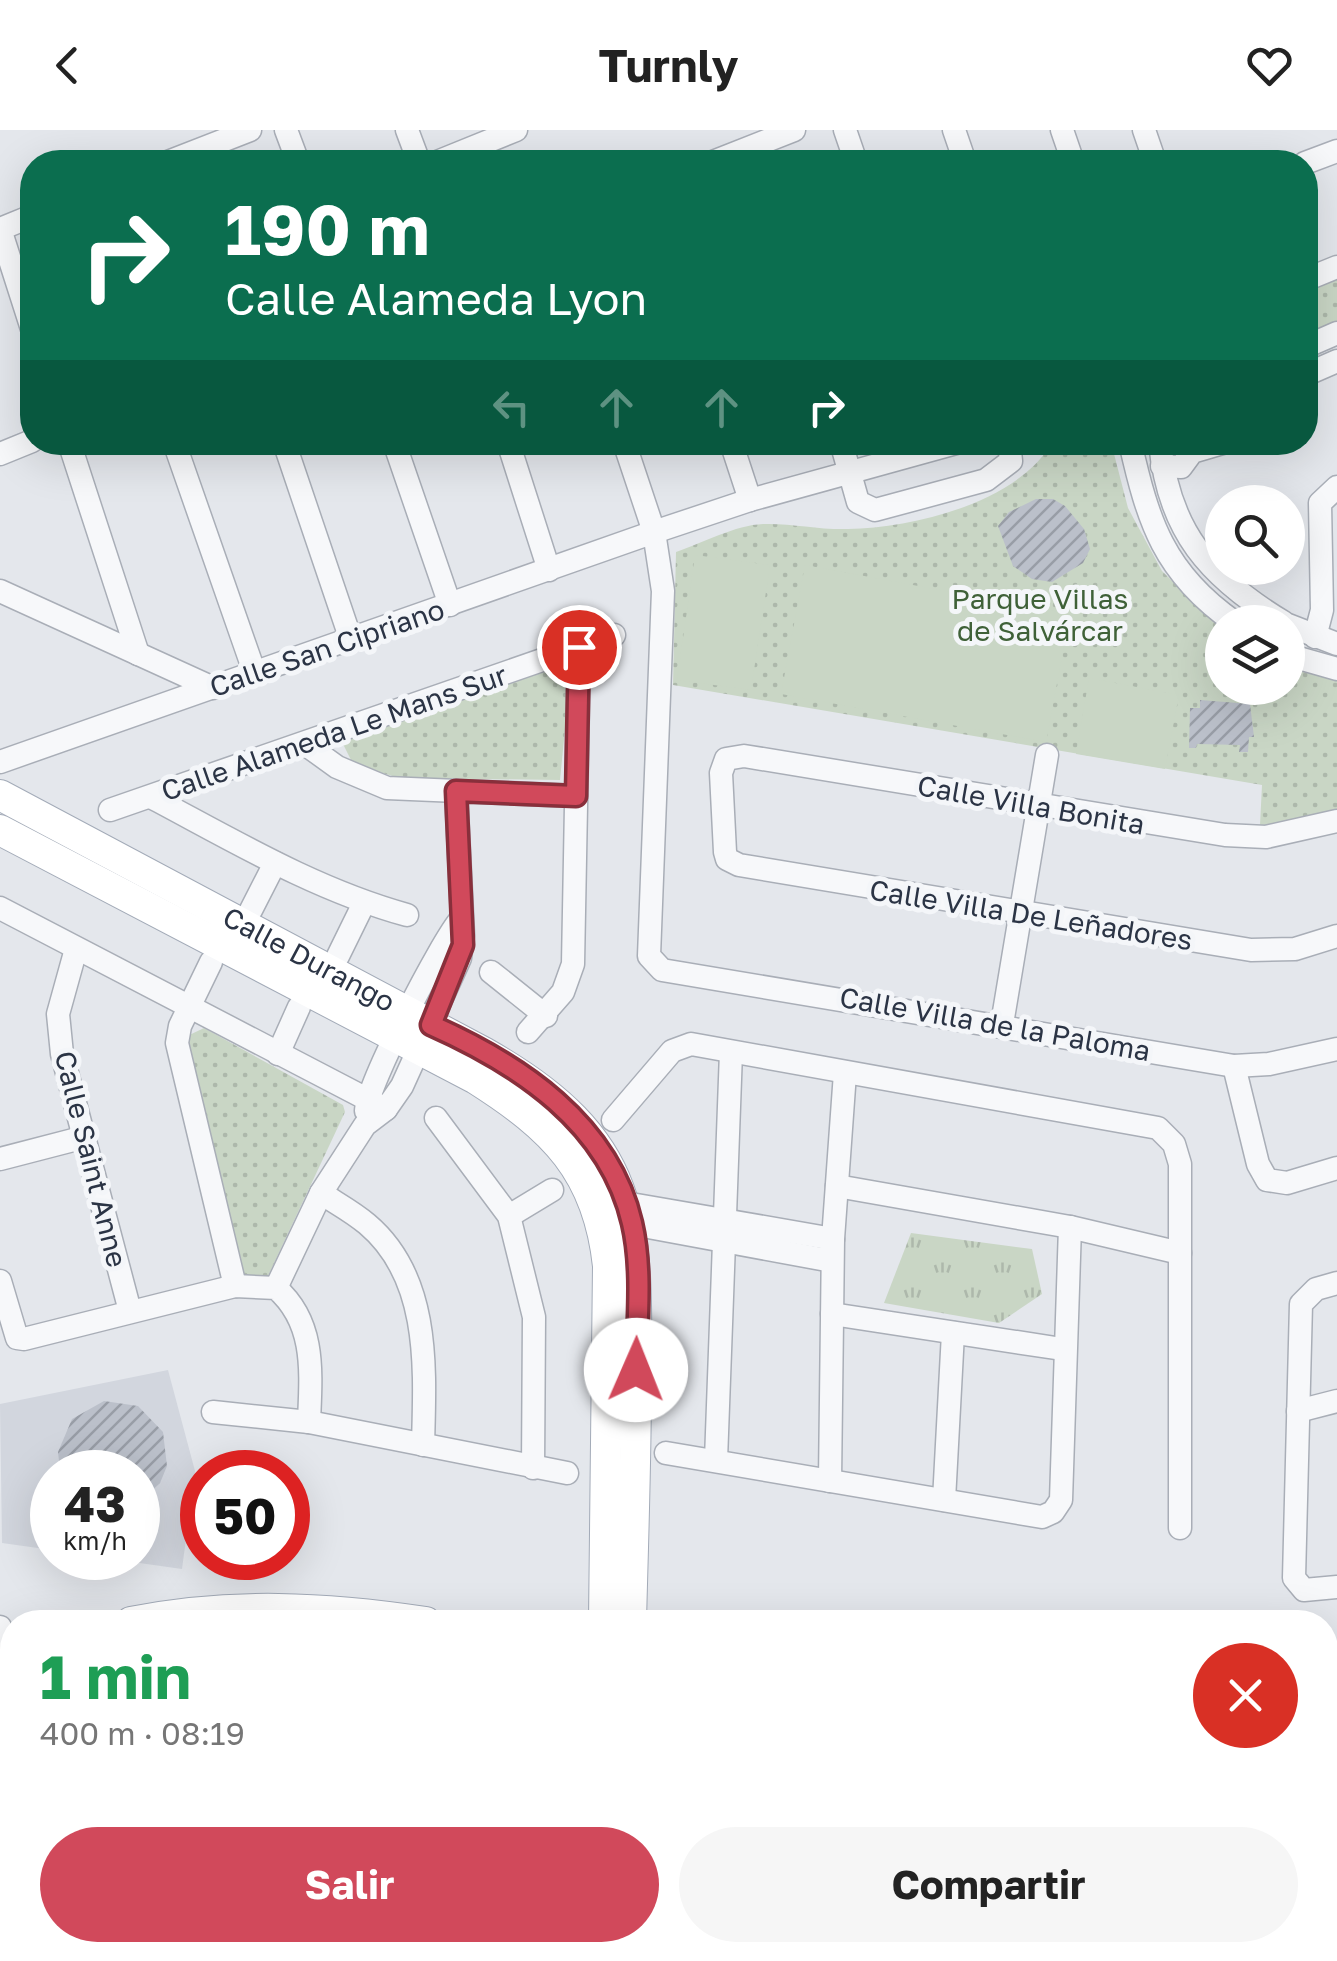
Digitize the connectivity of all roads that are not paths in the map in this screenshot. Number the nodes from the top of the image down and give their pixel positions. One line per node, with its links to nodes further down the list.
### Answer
1 (250, 130): 5 (street)
2 (516, 130): 6 (street)
3 (794, 130): 4 (street)
4 (744, 147)
5 (199, 150)
6 (467, 150)
7 (0, 229): 8 (street)
8 (20, 290)
9 (72, 455): 37 (street)
10 (179, 455): 40 (street)
11 (288, 455): 34 (street)
12 (398, 455): 29 (street)
13 (512, 455): 27 (street)
14 (628, 455): 26 (street)
15 (735, 455): 25 (street)
16 (845, 455): 23 (street)
17 (915, 455): 23 (street, Calle San Cipriano)
18 (1010, 455): 23 (street)
19 (1133, 455): 30 (street)
20 (1161, 455): 31 (street)
21 (1162, 455): 22 (street)
22 (1190, 455)
23 (851, 474): 25 (street, Calle San Cipriano)
24 (1337, 486): 32 (street)
25 (750, 500): 26 (street, Calle San Cipriano)
26 (654, 532): 27 (street, Calle San Cipriano); 68 (street, Calle Villa de la Paloma)
27 (549, 570): 29 (street, Calle San Cipriano)
28 (2, 587): 37 (street)
29 (450, 605): 34 (street, Calle San Cipriano)
30 (1213, 605)
31 (1259, 605)
32 (1330, 606): 35 (street)
33 (614, 635): 36 (street, Calle Alameda Le Mans Sur)
34 (352, 640): 40 (street, Calle San Cipriano)
35 (1326, 640)
36 (579, 647): 42 (street, Calle Alameda Le Mans Sur); 47 (street)
37 (138, 654): 41 (street)
38 (1305, 660): 39 (street)
39 (1337, 670)
40 (255, 674): 41 (street, Calle San Cipriano)
41 (213, 688): 44 (street, Calle San Cipriano)
42 (305, 744): 45 (street); 48 (street, Calle Alameda Le Mans Sur)
43 (1047, 755): 49 (street)
44 (0, 762)
45 (456, 791): 47 (street); 69 (street)
46 (0, 795): 69 (main road, Calle Durango)
47 (576, 796): 67 (street)
48 (151, 797): 50 (street, Calle Alameda Le Mans Sur); 54 (street)
49 (1040, 808): 51 (street, Calle Villa Bonita); 53 (street, Calle Villa Bonita); 59 (street)
50 (110, 810)
51 (1337, 822)
52 (0, 830): 69 (main road, Calle Durango)
53 (726, 859): 59 (street, Calle Villa De Leñadores)
54 (275, 864): 55 (street); 57 (street)
55 (364, 903): 58 (street); 62 (street)
56 (0, 908): 61 (street)
57 (251, 910)
58 (407, 915)
59 (1024, 916): 60 (street, Calle Villa De Leñadores); 68 (street)
60 (1337, 936)
61 (76, 949): 65 (street); 79 (street, Calle Saint Anne)
62 (338, 956)
63 (212, 962): 65 (street)
64 (491, 972): 67 (street)
65 (190, 1007): 73 (street); 93 (street)
66 (300, 1007): 73 (street)
67 (546, 1016): 70 (street)
68 (1002, 1024): 74 (street, Calle Villa de la Paloma)
69 (414, 1032): 76 (street); 86 (main road, Calle Durango)
70 (528, 1032)
71 (1337, 1050): 74 (street, Calle Villa de la Paloma)
72 (730, 1052): 75 (street); 78 (street); 88 (street)
73 (278, 1054): 76 (street)
74 (1234, 1066): 81 (street)
75 (845, 1073): 82 (street); 90 (street)
76 (376, 1104): 84 (street)
77 (436, 1118): 85 (street)
78 (614, 1120)
79 (81, 1138): 80 (street); 95 (street, Calle Saint Anne)
80 (0, 1159)
81 (1337, 1168)
82 (837, 1186): 87 (street); 89 (street)
83 (552, 1190): 85 (street)
84 (322, 1193): 94 (street); 103 (street)
85 (509, 1216): 106 (street)
86 (615, 1216): 88 (street); 114 (main road, Calle Durango); 115 (main road, Calle Durango)
87 (1070, 1228): 90 (street); 98 (street)
88 (724, 1230): 89 (street); 105 (street)
89 (832, 1250): 96 (street)
90 (1180, 1252): 110 (street)
91 (0, 1281): 95 (street)
92 (1337, 1283): 100 (street)
93 (235, 1286): 94 (street); 95 (street)
94 (276, 1288): 102 (street)
95 (130, 1311)
96 (832, 1314): 97 (street); 108 (street)
97 (953, 1332): 98 (street); 109 (street)
98 (1062, 1349): 109 (street)
99 (1337, 1402): 100 (street)
100 (1298, 1411): 111 (street)
101 (212, 1412): 102 (street)
102 (308, 1422): 103 (street)
103 (422, 1445): 106 (street)
104 (666, 1453): 105 (street)
105 (716, 1460): 108 (street)
106 (532, 1468): 107 (street)
107 (566, 1473)
108 (830, 1482): 109 (street)
109 (944, 1500)
110 (1180, 1528)
111 (1337, 1587)
112 (221, 1610): 113 (main road)
113 (323, 1610)
114 (604, 1610)
115 (631, 1610)

